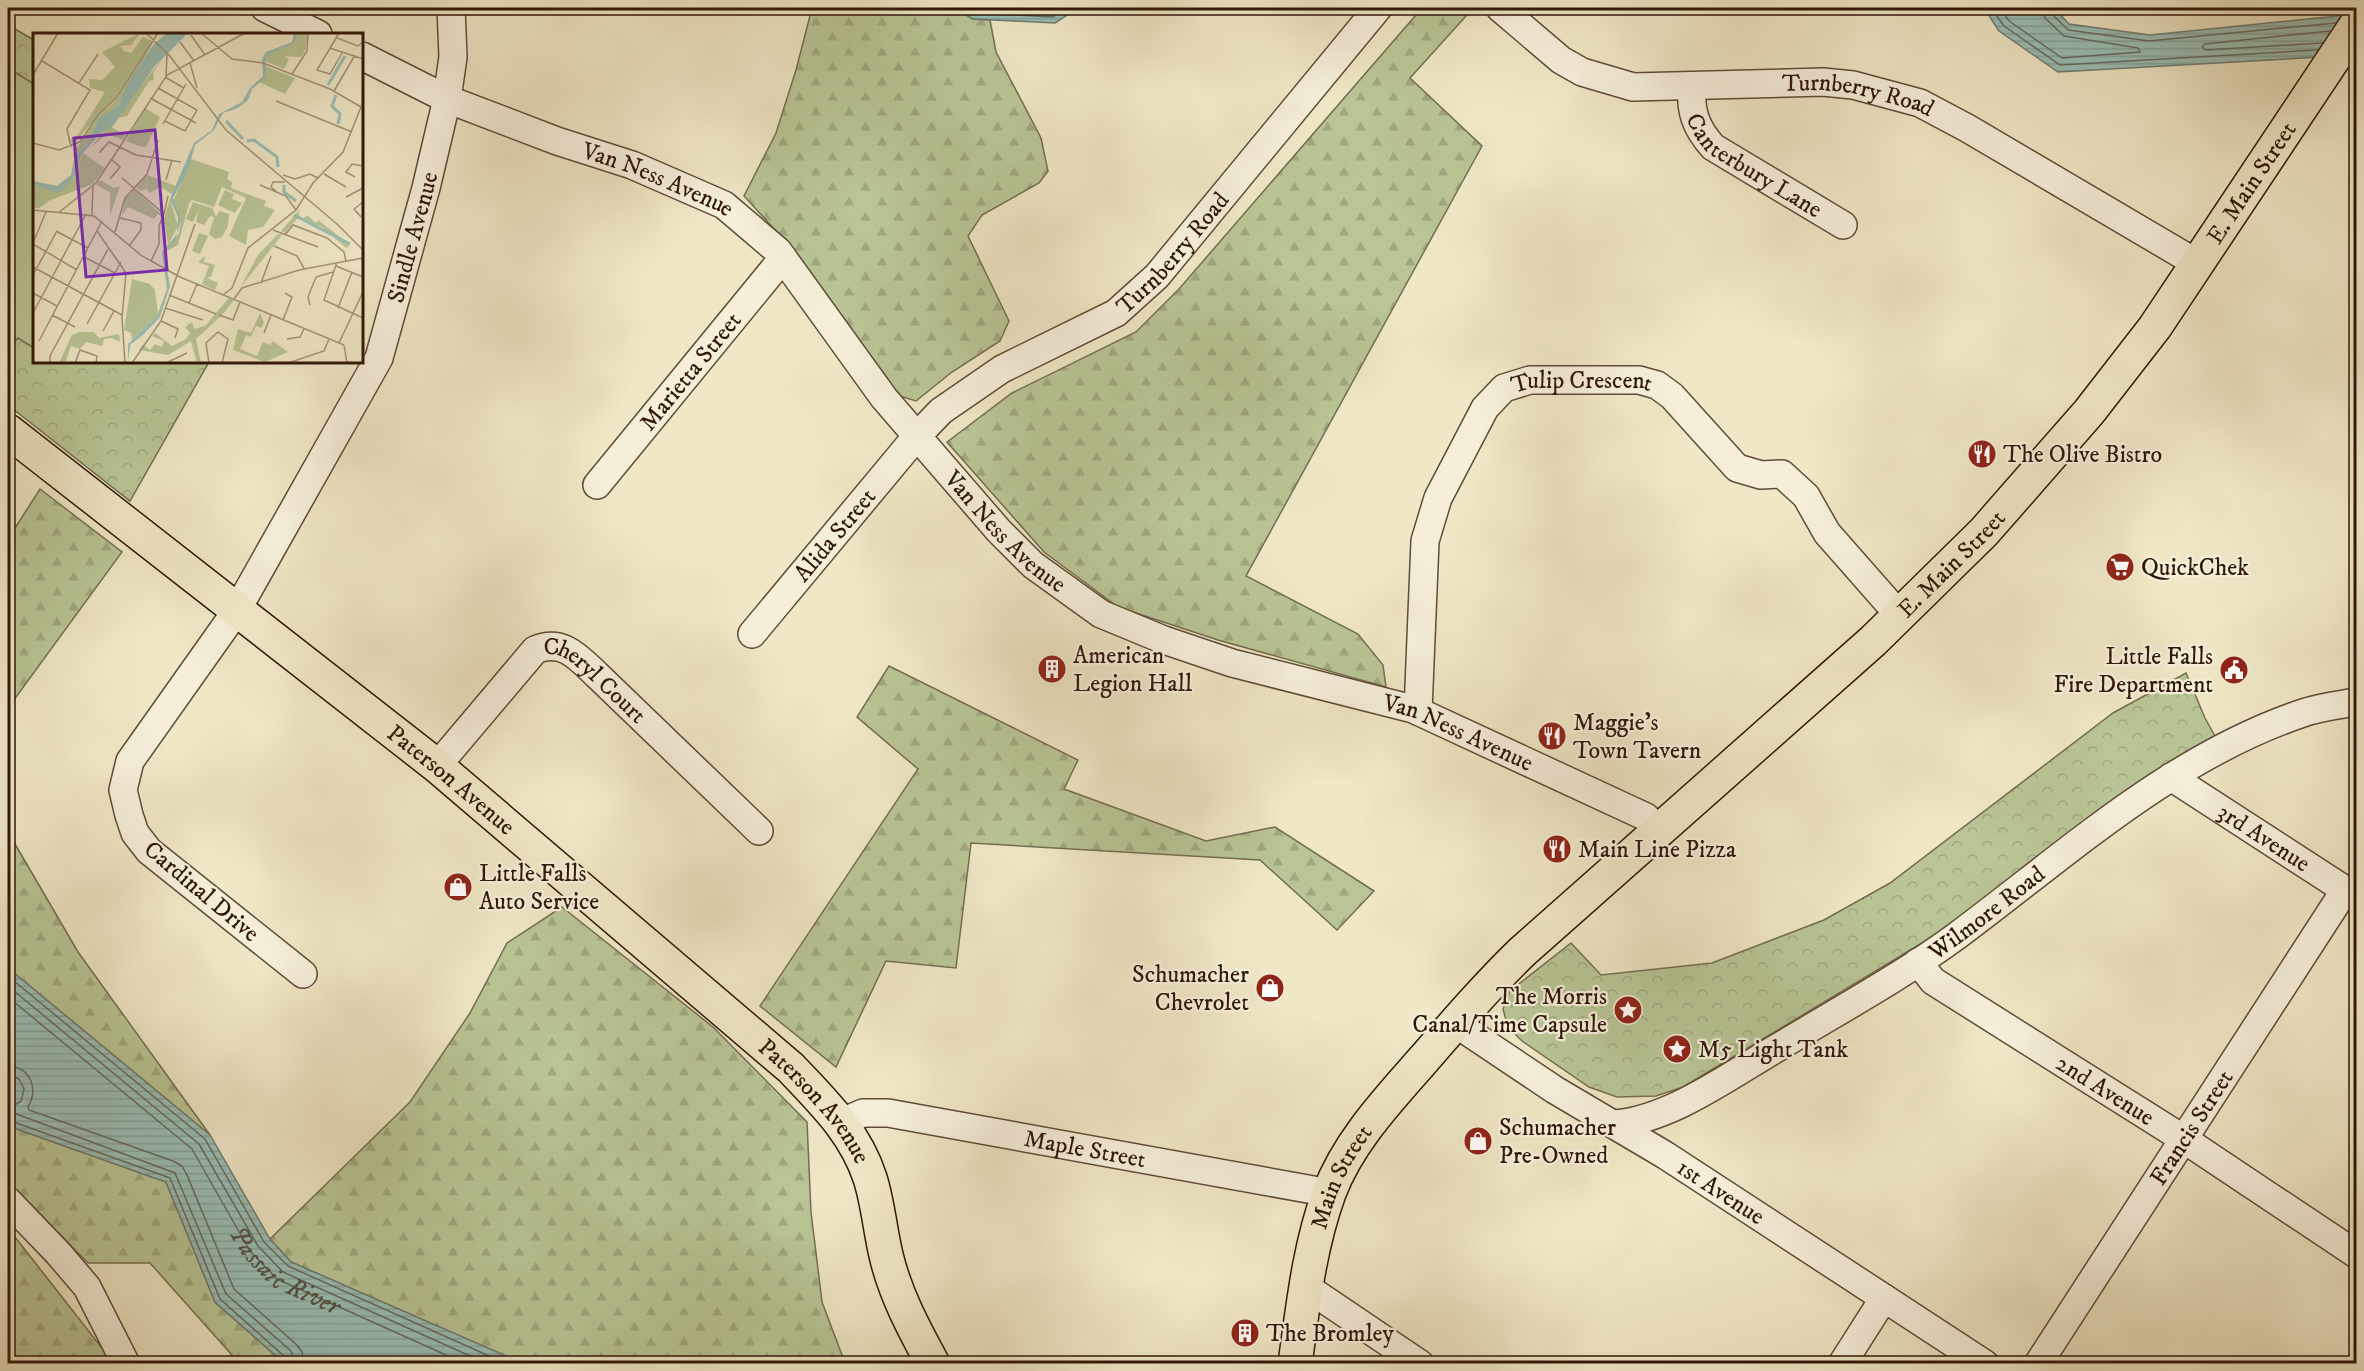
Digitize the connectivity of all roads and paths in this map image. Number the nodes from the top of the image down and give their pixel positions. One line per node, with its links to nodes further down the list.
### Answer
1 (265, 8): 6 (street)
2 (451, 8): 9 (street, Sindle Avenue)
3 (1378, 8): 14 (street, Turnberry Road)
4 (1500, 8): 8 (street, Turnberry Road)
5 (2356, 25): 12 (main road, E. Main Street)
6 (316, 33)
7 (363, 57): 9 (street, Van Ness Avenue)
8 (1692, 86): 10 (street, Canterbury Lane); 12 (street, Turnberry Road)
9 (447, 99): 11 (street, Van Ness Avenue); 16 (street, Sindle Avenue)
10 (1843, 225)
11 (783, 258): 14 (street, Van Ness Avenue); 15 (street, Marietta Street)
12 (2198, 264): 17 (main road, E. Main Street)
13 (8, 431): 16 (main road, Paterson Avenue)
14 (916, 437): 18 (street, Alida Street); 20 (street, Van Ness Avenue)
15 (597, 485)
16 (237, 610): 21 (main road, Paterson Avenue); 27 (street, Cardinal Drive)
17 (1900, 616): 20 (street, Tulip Crescent); 24 (main road, E. Main Street)
18 (752, 634)
19 (2356, 702): 22 (street, Wilmore Road)
20 (1418, 711): 24 (street, Van Ness Avenue)
21 (437, 766): 23 (street, Cheryl Court); 29 (main road, Paterson Avenue)
22 (2171, 777): 25 (street, 3rd Avenue); 26 (street, Wilmore Road)
23 (759, 831)
24 (1658, 831): 28 (main road, E. Main Street)
25 (2351, 894): 31 (street, Francis Street)
26 (1918, 962): 30 (street, Wilmore Road); 31 (street, 2nd Avenue)
27 (303, 974)
28 (1455, 1023): 30 (street, 1st Avenue); 32 (main road, Main Street)
29 (842, 1122): 32 (street, Maple Street); 38 (main road, Paterson Avenue)
30 (1615, 1124): 36 (street, 1st Avenue)
31 (2182, 1138): 34 (street, 2nd Avenue); 43 (street, Francis Street)
32 (1330, 1192): 35 (main road, Main Street)
33 (8, 1201): 37 (street)
34 (2356, 1254)
35 (1306, 1287): 39 (main road, Main Street); 40 (street)
36 (1884, 1298): 41 (street); 42 (street, 1st Avenue)
37 (126, 1364)
38 (933, 1364)
39 (1295, 1364)
40 (1420, 1364)
41 (1842, 1364)
42 (1985, 1364)
43 (2037, 1364)

